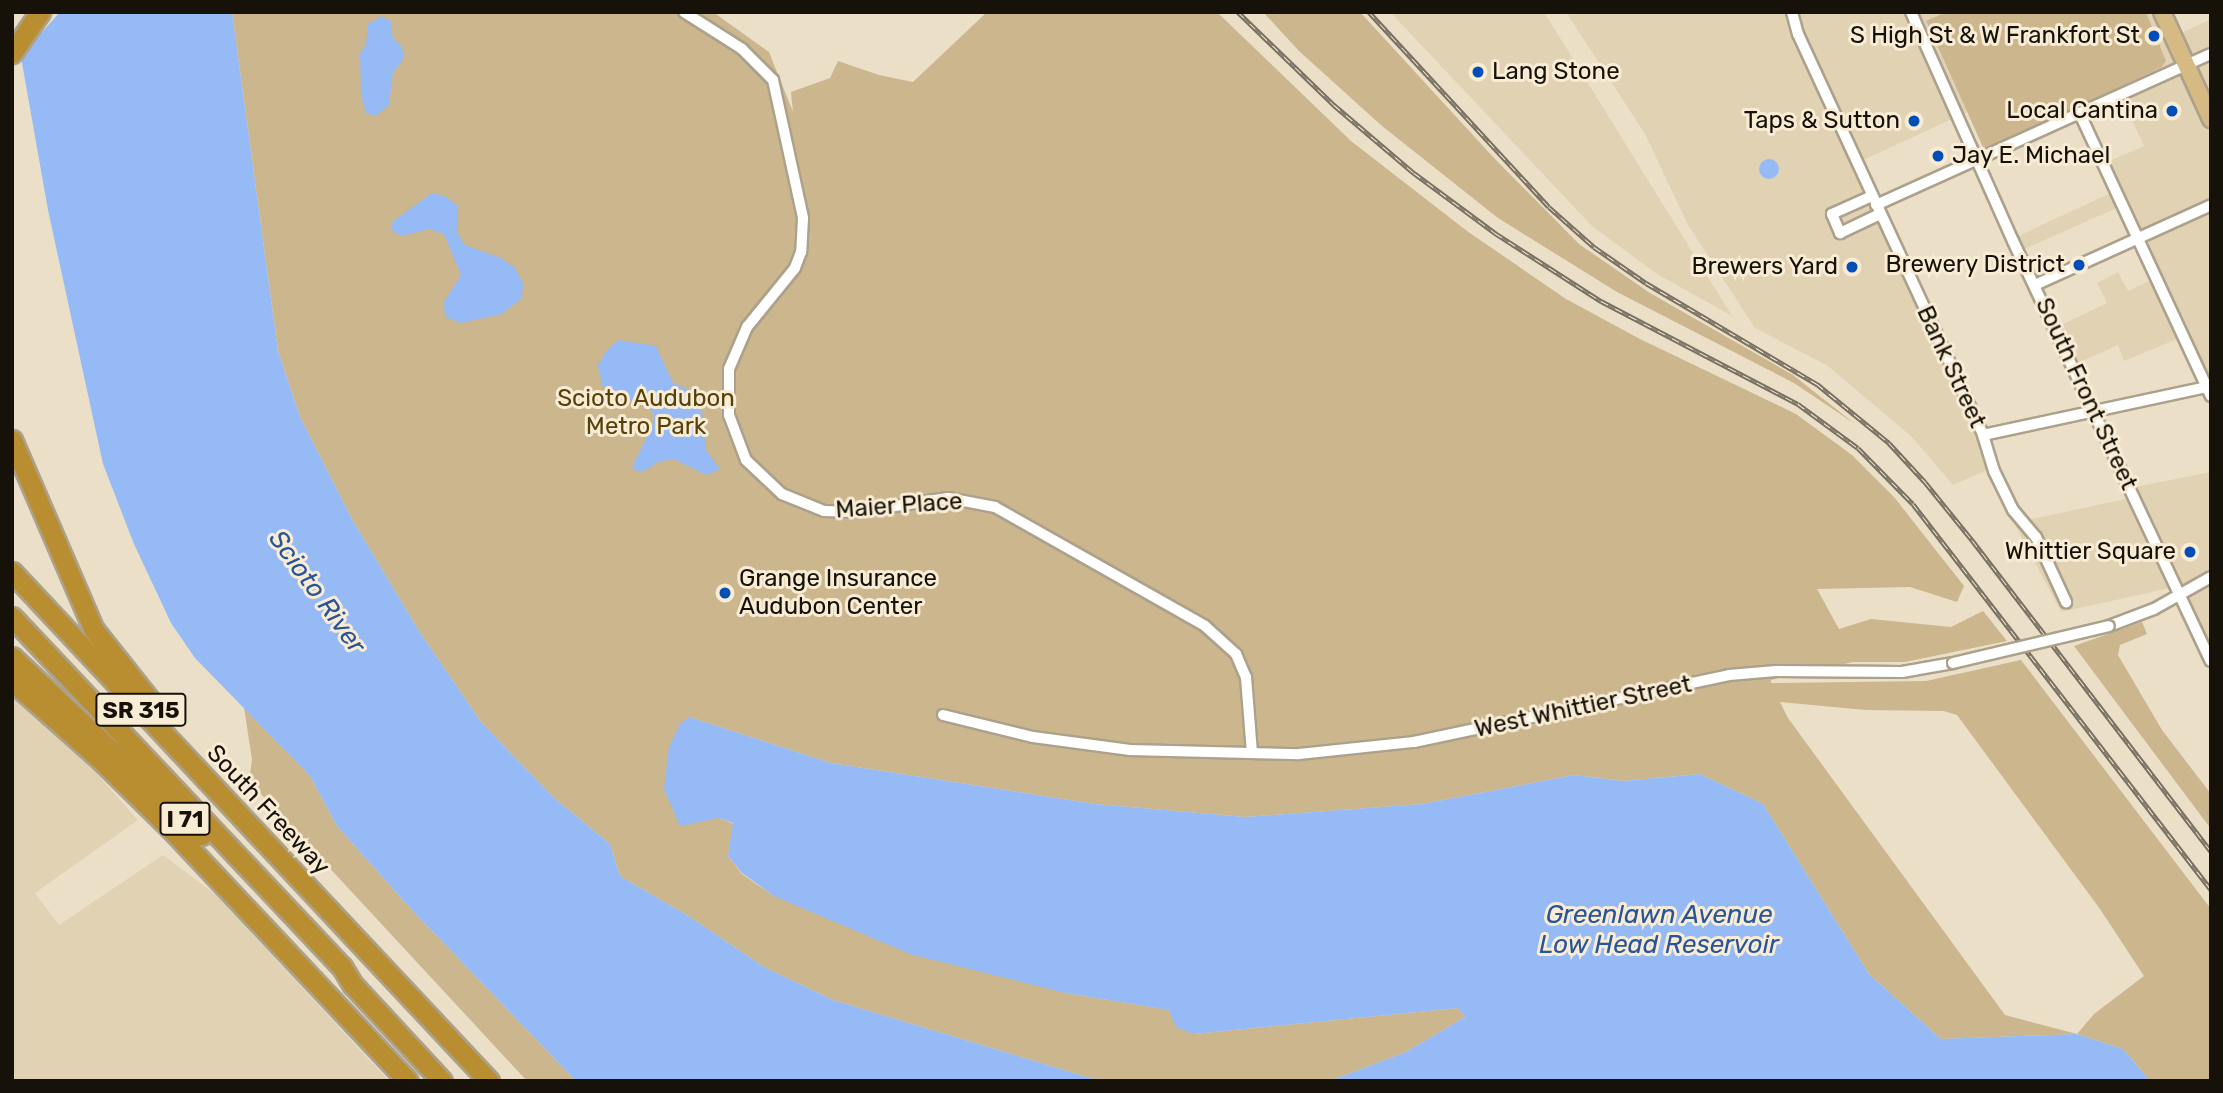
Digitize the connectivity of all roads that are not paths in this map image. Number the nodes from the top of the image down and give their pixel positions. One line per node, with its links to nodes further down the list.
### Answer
1 (40, 12): 6 (highway); 7 (highway)
2 (684, 12): 30 (street, Maier Place)
3 (1791, 12): 13 (street, Bank Street)
4 (1910, 12): 12 (street, South Front Street)
5 (2162, 12): 9 (main road)
6 (12, 38)
7 (12, 53)
8 (2211, 54): 9 (street)
9 (2186, 65): 10 (street); 11 (main road)
10 (2080, 114): 12 (street); 15 (street)
11 (2211, 119)
12 (1978, 160): 13 (street); 16 (street, South Front Street)
13 (1876, 205): 19 (street, Bank Street)
14 (2211, 205): 15 (street)
15 (2137, 238): 16 (street); 17 (street)
16 (2035, 285): 18 (street, South Front Street)
17 (2209, 390): 18 (street)
18 (2094, 412): 19 (street); 23 (street, South Front Street)
19 (1983, 435): 24 (street, Bank Street)
20 (12, 440): 31 (highway, I 71)
21 (12, 572): 31 (highway, South Freeway / SR 315)
22 (2211, 577): 23 (street, West Whittier Street)
23 (2180, 594): 27 (street, South Front Street); 30 (street, West Whittier Street, bridge)
24 (2066, 602)
25 (12, 617): 32 (highway, SR 315)
26 (12, 657): 32 (highway, I 71)
27 (2211, 661)
28 (12, 681): 33 (highway)
29 (943, 715): 30 (street, West Whittier Street)
30 (1252, 753)
31 (270, 848): 35 (highway, South Freeway / I 71)
32 (354, 985): 34 (highway, I 71)
33 (408, 1081)
34 (442, 1081)
35 (489, 1081)

